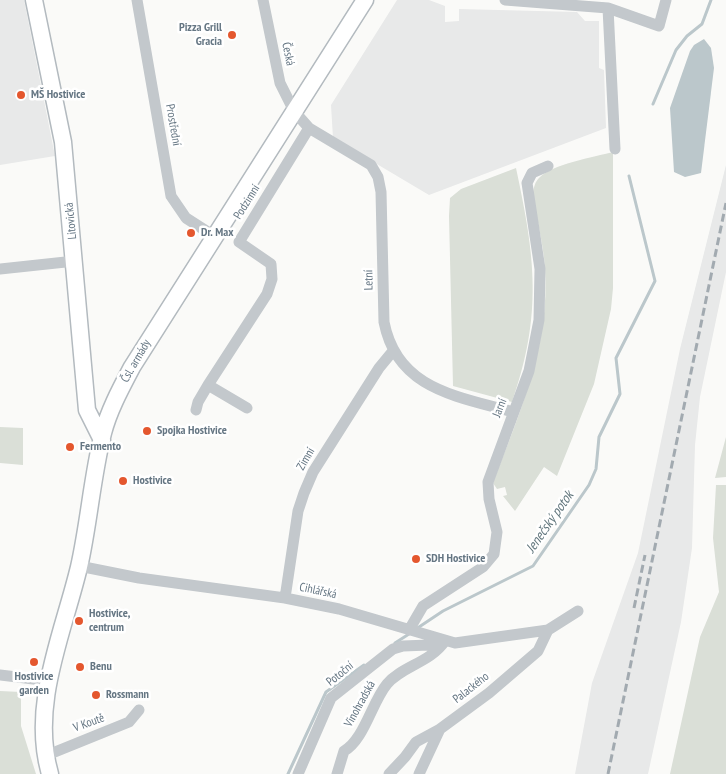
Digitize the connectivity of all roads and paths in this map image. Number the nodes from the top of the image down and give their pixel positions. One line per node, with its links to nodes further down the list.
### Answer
1 (34, 0): 13 (main road, Litovická)
2 (137, 0): 12 (street, Prostřední)
3 (263, 0): 8 (street, Česká)
4 (365, 0): 8 (main road, Čsl. armády)
5 (505, 0): 7 (street)
6 (666, 0): 7 (street)
7 (608, 8): 10 (street)
8 (294, 111): 9 (street, Letní); 12 (main road, Čsl. armády)
9 (309, 128): 15 (street, Letní); 16 (street, Podzimní)
10 (615, 149)
11 (548, 166): 21 (street, Jarní)
12 (214, 236): 18 (main road, Čsl. armády)
13 (75, 261): 14 (street); 17 (main road, Litovická)
14 (0, 269)
15 (394, 351): 21 (street, Letní); 24 (street, Zimní)
16 (208, 385): 19 (street); 20 (street, Podzimní)
17 (85, 395): 18 (main road); 22 (main road, Litovická)
18 (116, 397): 22 (main road, Čsl. armády)
19 (246, 408)
20 (196, 410)
21 (512, 412): 27 (street, Jarní)
22 (102, 440): 23 (main road, Čsl. armády)
23 (79, 566): 24 (street, Cihlářská); 30 (main road, Čsl. armády)
24 (285, 598): 27 (street, Cihlářská)
25 (578, 611): 26 (street)
26 (548, 630): 28 (street, Cihlářská); 32 (street, Palackého)
27 (413, 631): 28 (street, Cihlářská)
28 (441, 639): 35 (street, Potoční); 36 (street, Vinohradská)
29 (0, 676): 30 (street)
30 (50, 681): 33 (main road, Čsl. armády)
31 (139, 710): 33 (street, V Koutě)
32 (440, 729): 37 (street); 38 (street, Palackého)
33 (45, 756): 34 (main road, Čsl. armády)
34 (50, 774)
35 (298, 774)
36 (337, 774)
37 (389, 774)
38 (419, 774)

